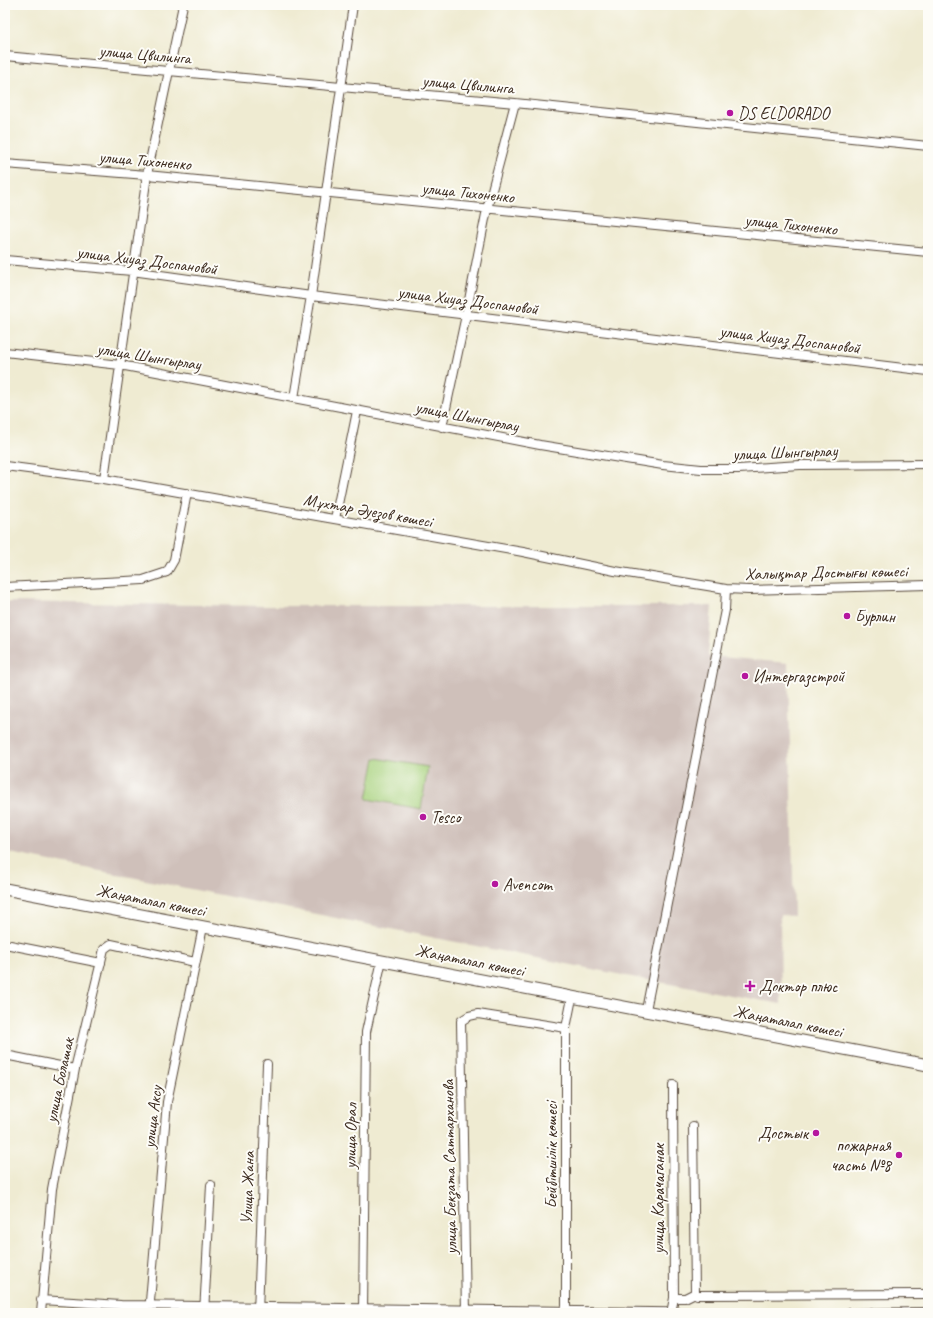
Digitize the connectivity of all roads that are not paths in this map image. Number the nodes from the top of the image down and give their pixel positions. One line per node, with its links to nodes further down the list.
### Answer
1 (183, 5): 4 (street)
2 (353, 5): 5 (street)
3 (5, 56): 4 (street, улица Цвилинга)
4 (170, 71): 5 (street, улица Цвилинга); 9 (street)
5 (341, 87): 6 (street, улица Цвилинга); 10 (street)
6 (514, 103): 7 (street, улица Цвилинга); 11 (street)
7 (928, 146)
8 (5, 164): 9 (street, улица Тихоненко)
9 (147, 175): 10 (street, улица Тихоненко); 14 (street)
10 (325, 193): 11 (street, улица Тихоненко); 15 (street)
11 (487, 209): 12 (street, улица Тихоненко); 16 (street)
12 (928, 252)
13 (5, 260): 14 (street, улица Хиуаз Доспановой)
14 (132, 272): 15 (street, улица Хиуаз Доспановой); 18 (street)
15 (311, 296): 16 (street, улица Хиуаз Доспановой); 20 (street)
16 (466, 315): 19 (street, улица Хиуаз Доспановой); 22 (street)
17 (5, 352): 18 (street, улица Шынгырлау)
18 (120, 365): 20 (street, улица Шынгырлау); 25 (street)
19 (928, 371)
20 (294, 398): 21 (street, улица Шынгырлау)
21 (357, 411): 22 (street, улица Шынгырлау); 27 (street)
22 (442, 426): 23 (street, улица Шынгырлау)
23 (928, 464)
24 (5, 466): 25 (street, Мұхтар Әуезов көшесі)
25 (104, 479): 26 (street, Мұхтар Әуезов көшесі)
26 (187, 493): 27 (street, Мұхтар Әуезов көшесі); 29 (street)
27 (335, 519): 30 (street, Мұхтар Әуезов көшесі)
28 (928, 585): 30 (street, Халықтар Достығы көшесі)
29 (5, 587)
30 (726, 589): 38 (street)
31 (5, 889): 32 (main road, Жаңаталап көшесі)
32 (203, 927): 34 (main road, Жаңаталап көшесі); 36 (street, улица Аксу)
33 (5, 944): 35 (street)
34 (382, 960): 37 (main road, Жаңаталап көшесі); 54 (street, улица Орал)
35 (100, 962): 36 (street, улица Болашак); 43 (street, улица Болашак)
36 (195, 962): 51 (street, улица Аксу)
37 (572, 998): 38 (main road, Жаңаталап көшесі); 39 (street, Бейбітшілік көшесі)
38 (646, 1010): 42 (main road, Жаңаталап көшесі)
39 (566, 1028): 55 (street, улица Бекзата Саттарханова); 57 (street, Бейбітшілік көшесі)
40 (5, 1055): 43 (street)
41 (267, 1064): 53 (street, Улица Жана)
42 (928, 1065)
43 (75, 1069): 50 (street, улица Болашак)
44 (673, 1086): 49 (street, улица Карачаганак)
45 (693, 1126): 47 (street)
46 (211, 1185): 52 (street)
47 (695, 1293): 48 (street); 49 (street)
48 (926, 1294)
49 (674, 1298): 58 (street, улица Карачаганак)
50 (41, 1300): 51 (street); 60 (street, улица Болашак)
51 (149, 1309): 52 (street)
52 (204, 1309): 53 (street)
53 (258, 1310): 54 (street)
54 (363, 1311): 55 (street)
55 (466, 1311): 56 (street)
56 (514, 1311): 57 (street)
57 (566, 1312): 58 (street)
58 (671, 1312): 61 (street)
59 (928, 1312): 63 (street)
60 (40, 1313)
61 (722, 1313)
62 (849, 1313): 63 (street)
63 (872, 1313)

